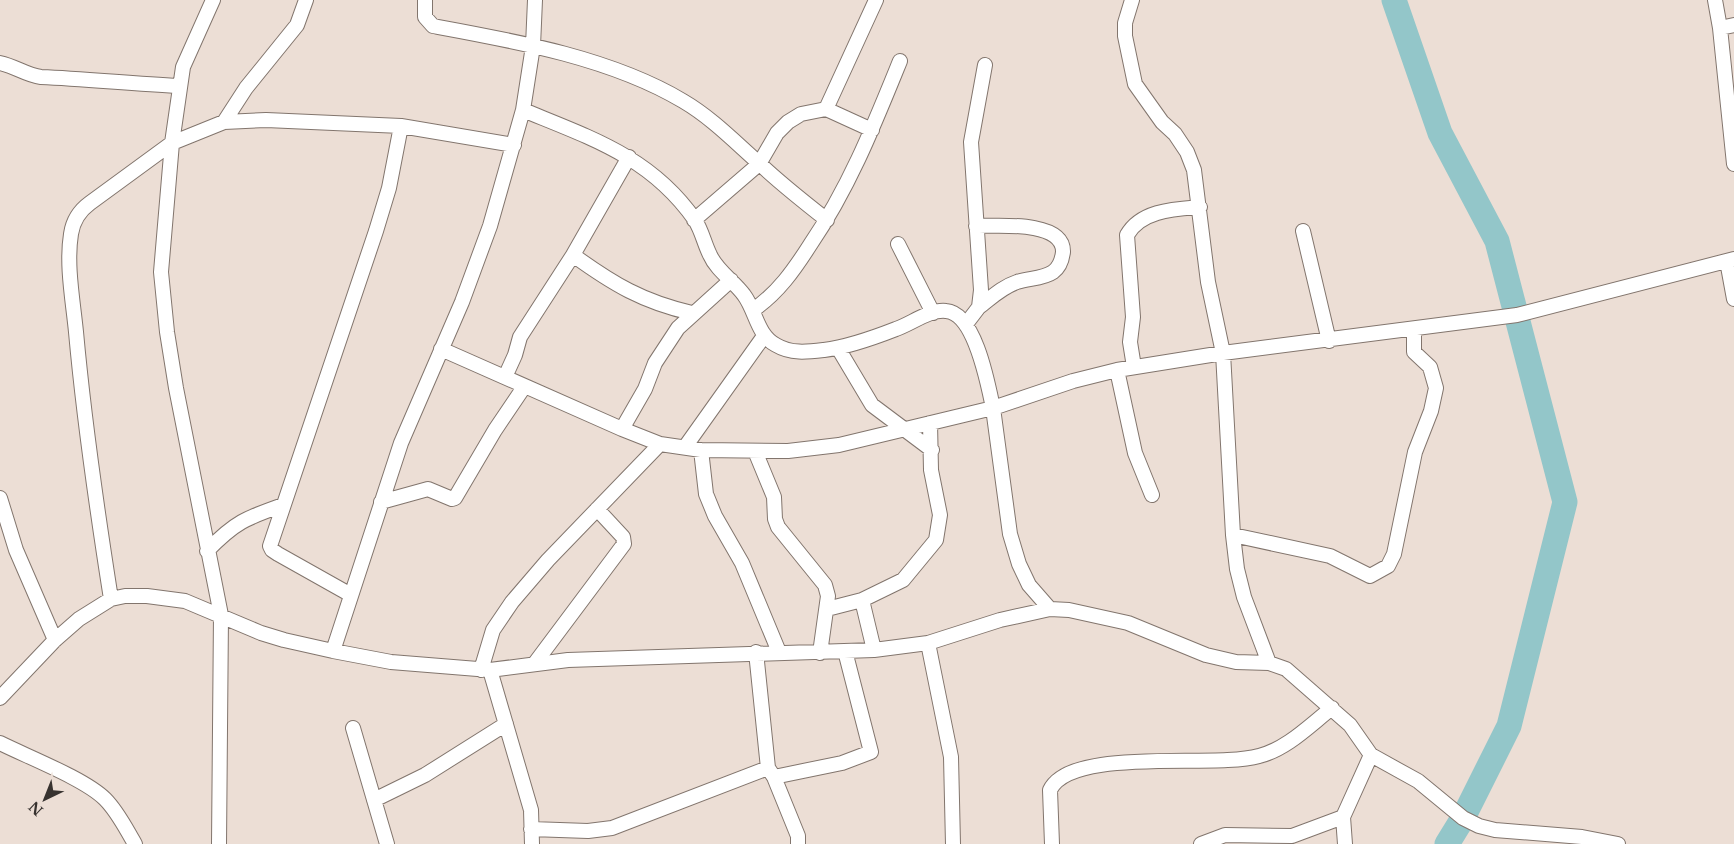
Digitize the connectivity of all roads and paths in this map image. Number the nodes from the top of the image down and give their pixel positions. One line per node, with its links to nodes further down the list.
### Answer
1 (213, 0): 13 (street)
2 (306, 0): 16 (street)
3 (425, 0): 9 (street)
4 (535, 0): 9 (street)
5 (876, 0): 14 (street)
6 (1132, 0): 25 (street)
7 (1715, 0): 8 (street)
8 (1727, 26): 18 (street)
9 (533, 46): 15 (street); 23 (street)
10 (900, 61): 19 (street)
11 (0, 63): 13 (street)
12 (985, 65): 28 (street)
13 (179, 86): 20 (street)
14 (826, 108): 19 (street); 23 (street)
15 (523, 110): 21 (street); 22 (street)
16 (224, 122): 17 (street); 20 (street)
17 (401, 126): 21 (street); 62 (street)
18 (1732, 127): 24 (street)
19 (872, 130): 27 (street)
20 (172, 143): 66 (street); 68 (street)
21 (514, 146): 44 (street)
22 (629, 157): 26 (street); 31 (street)
23 (759, 164): 26 (street); 27 (street)
24 (1734, 164)
25 (1200, 206): 45 (street); 46 (street)
26 (694, 220): 33 (street)
27 (827, 220): 36 (street)
28 (976, 226): 35 (street); 35 (street)
29 (1303, 231): 42 (street)
30 (898, 244): 38 (street)
31 (573, 255): 37 (street); 48 (street)
32 (1730, 260): 34 (street); 40 (street)
33 (731, 280): 36 (street); 37 (street)
34 (1734, 299)
35 (979, 307): 39 (street)
36 (753, 310): 41 (street)
37 (692, 313): 52 (street)
38 (933, 313): 39 (street); 43 (street)
39 (966, 324): 50 (street)
40 (1414, 330): 42 (street); 65 (street)
41 (764, 336): 43 (street); 55 (street)
42 (1329, 341): 45 (street)
43 (838, 348): 53 (street)
44 (441, 349): 48 (street); 61 (street)
45 (1223, 353): 46 (street); 65 (street)
46 (1134, 367): 47 (street)
47 (1118, 370): 50 (street); 59 (street)
48 (505, 377): 49 (street)
49 (524, 388): 52 (street); 61 (street)
50 (993, 408): 51 (street); 71 (street)
51 (930, 423): 53 (street); 57 (street)
52 (622, 429): 54 (street)
53 (904, 429): 57 (street); 58 (street)
54 (660, 444): 55 (street); 63 (street)
55 (685, 447): 56 (street)
56 (701, 450): 58 (street); 79 (street)
57 (932, 450): 69 (street)
58 (755, 451): 70 (street)
59 (1152, 495)
60 (0, 498): 64 (street)
61 (381, 502): 67 (street)
62 (283, 505): 66 (street); 67 (street)
63 (597, 510): 81 (street); 83 (street)
64 (3, 518): 73 (street)
65 (1233, 535): 82 (street)
66 (207, 551): 72 (street)
67 (350, 595): 76 (street)
68 (111, 599): 72 (street); 73 (street)
69 (862, 600): 70 (street); 75 (street)
70 (827, 609): 80 (street)
71 (1050, 610): 74 (street); 82 (street)
72 (221, 615): 76 (street); 95 (street)
73 (55, 640): 84 (street)
74 (928, 643): 75 (street); 99 (street)
75 (874, 650): 77 (street)
76 (332, 651): 83 (street)
77 (845, 651): 80 (street); 90 (street)
78 (756, 652): 79 (street); 81 (street); 90 (street)
79 (779, 652): 80 (street)
80 (820, 653)
81 (535, 663): 83 (street)
82 (1269, 663): 85 (street)
83 (485, 670): 86 (street)
84 (1, 694)
85 (1332, 708): 89 (street); 100 (street)
86 (506, 724): 91 (street); 93 (street)
87 (353, 728): 91 (street)
88 (0, 743): 94 (street)
89 (1371, 755): 92 (street); 103 (street)
90 (771, 772): 93 (street); 98 (street)
91 (374, 800): 96 (street)
92 (1343, 817): 101 (street); 102 (street)
93 (531, 829): 97 (street)
94 (135, 844)
95 (219, 844)
96 (387, 844)
97 (532, 844)
98 (798, 844)
99 (953, 844)
100 (1052, 844)
101 (1201, 844)
102 (1345, 844)
103 (1618, 844)

